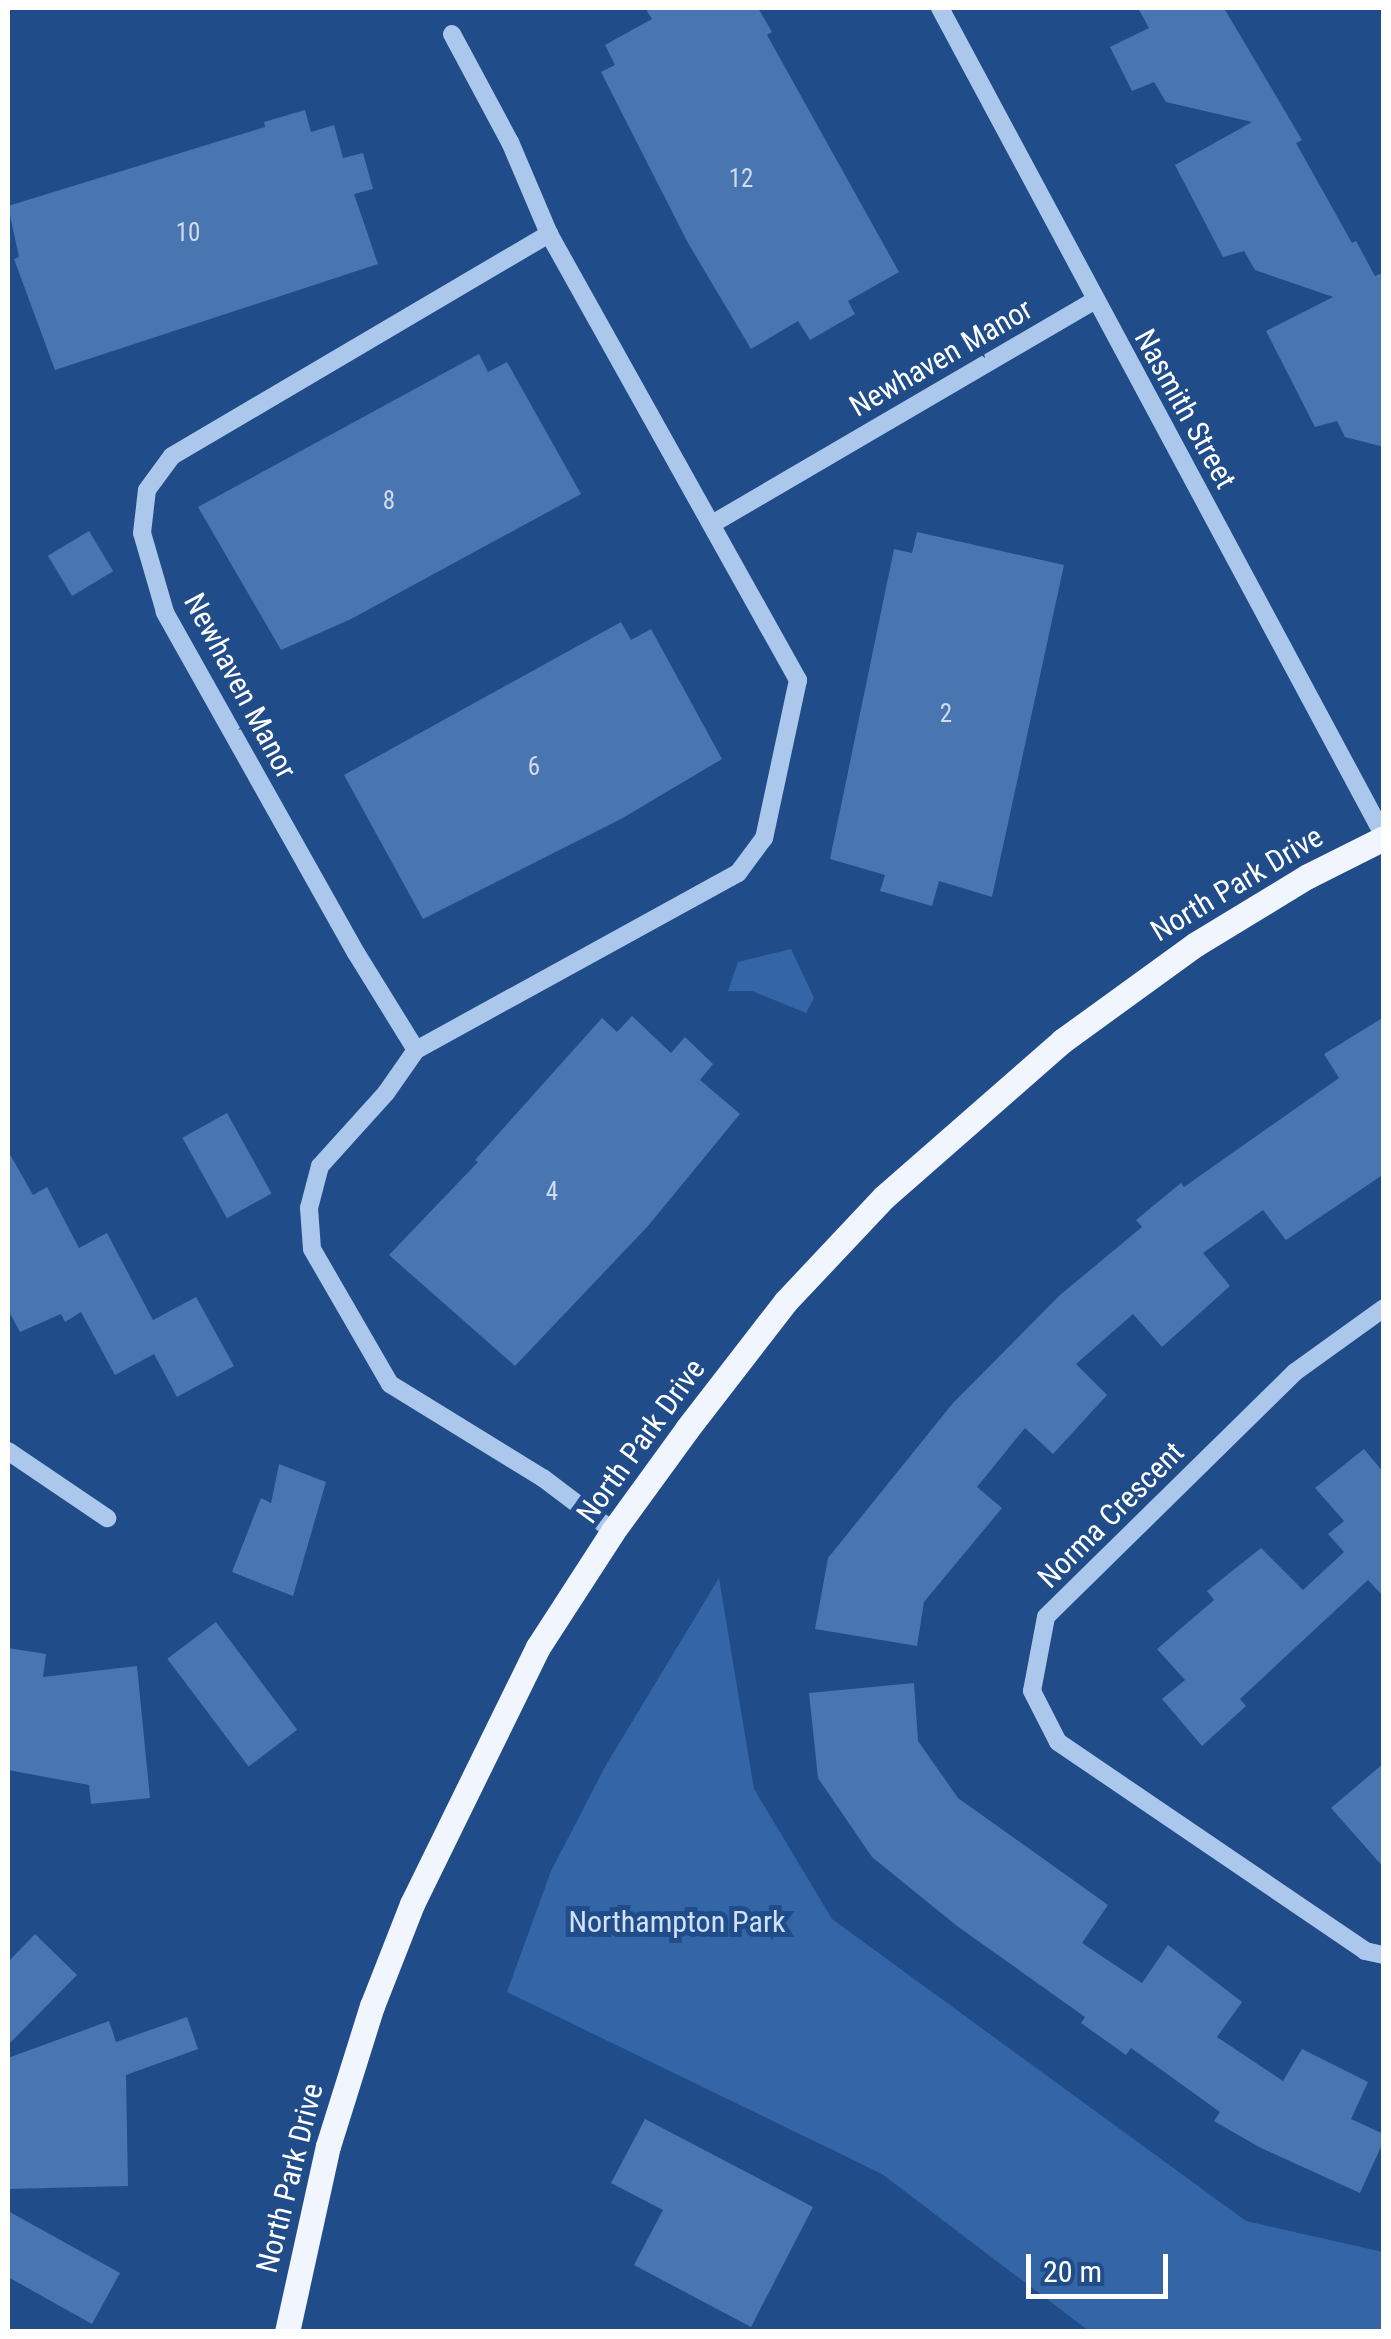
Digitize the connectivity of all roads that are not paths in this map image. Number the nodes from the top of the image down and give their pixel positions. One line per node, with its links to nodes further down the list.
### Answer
1 (940, 8): 4 (street, Nasmith Street)
2 (452, 34): 3 (street)
3 (548, 234): 5 (street); 7 (street, Newhaven Manor)
4 (1094, 301): 5 (street, Newhaven Manor); 6 (street, Nasmith Street)
5 (712, 524): 7 (street)
6 (1384, 837): 11 (main road, North Park Drive)
7 (416, 1050): 11 (street)
8 (1384, 1308): 12 (street, Norma Crescent)
9 (8, 1451): 10 (street)
10 (107, 1518)
11 (613, 1531): 13 (main road, North Park Drive)
12 (1384, 1955)
13 (287, 2332)

